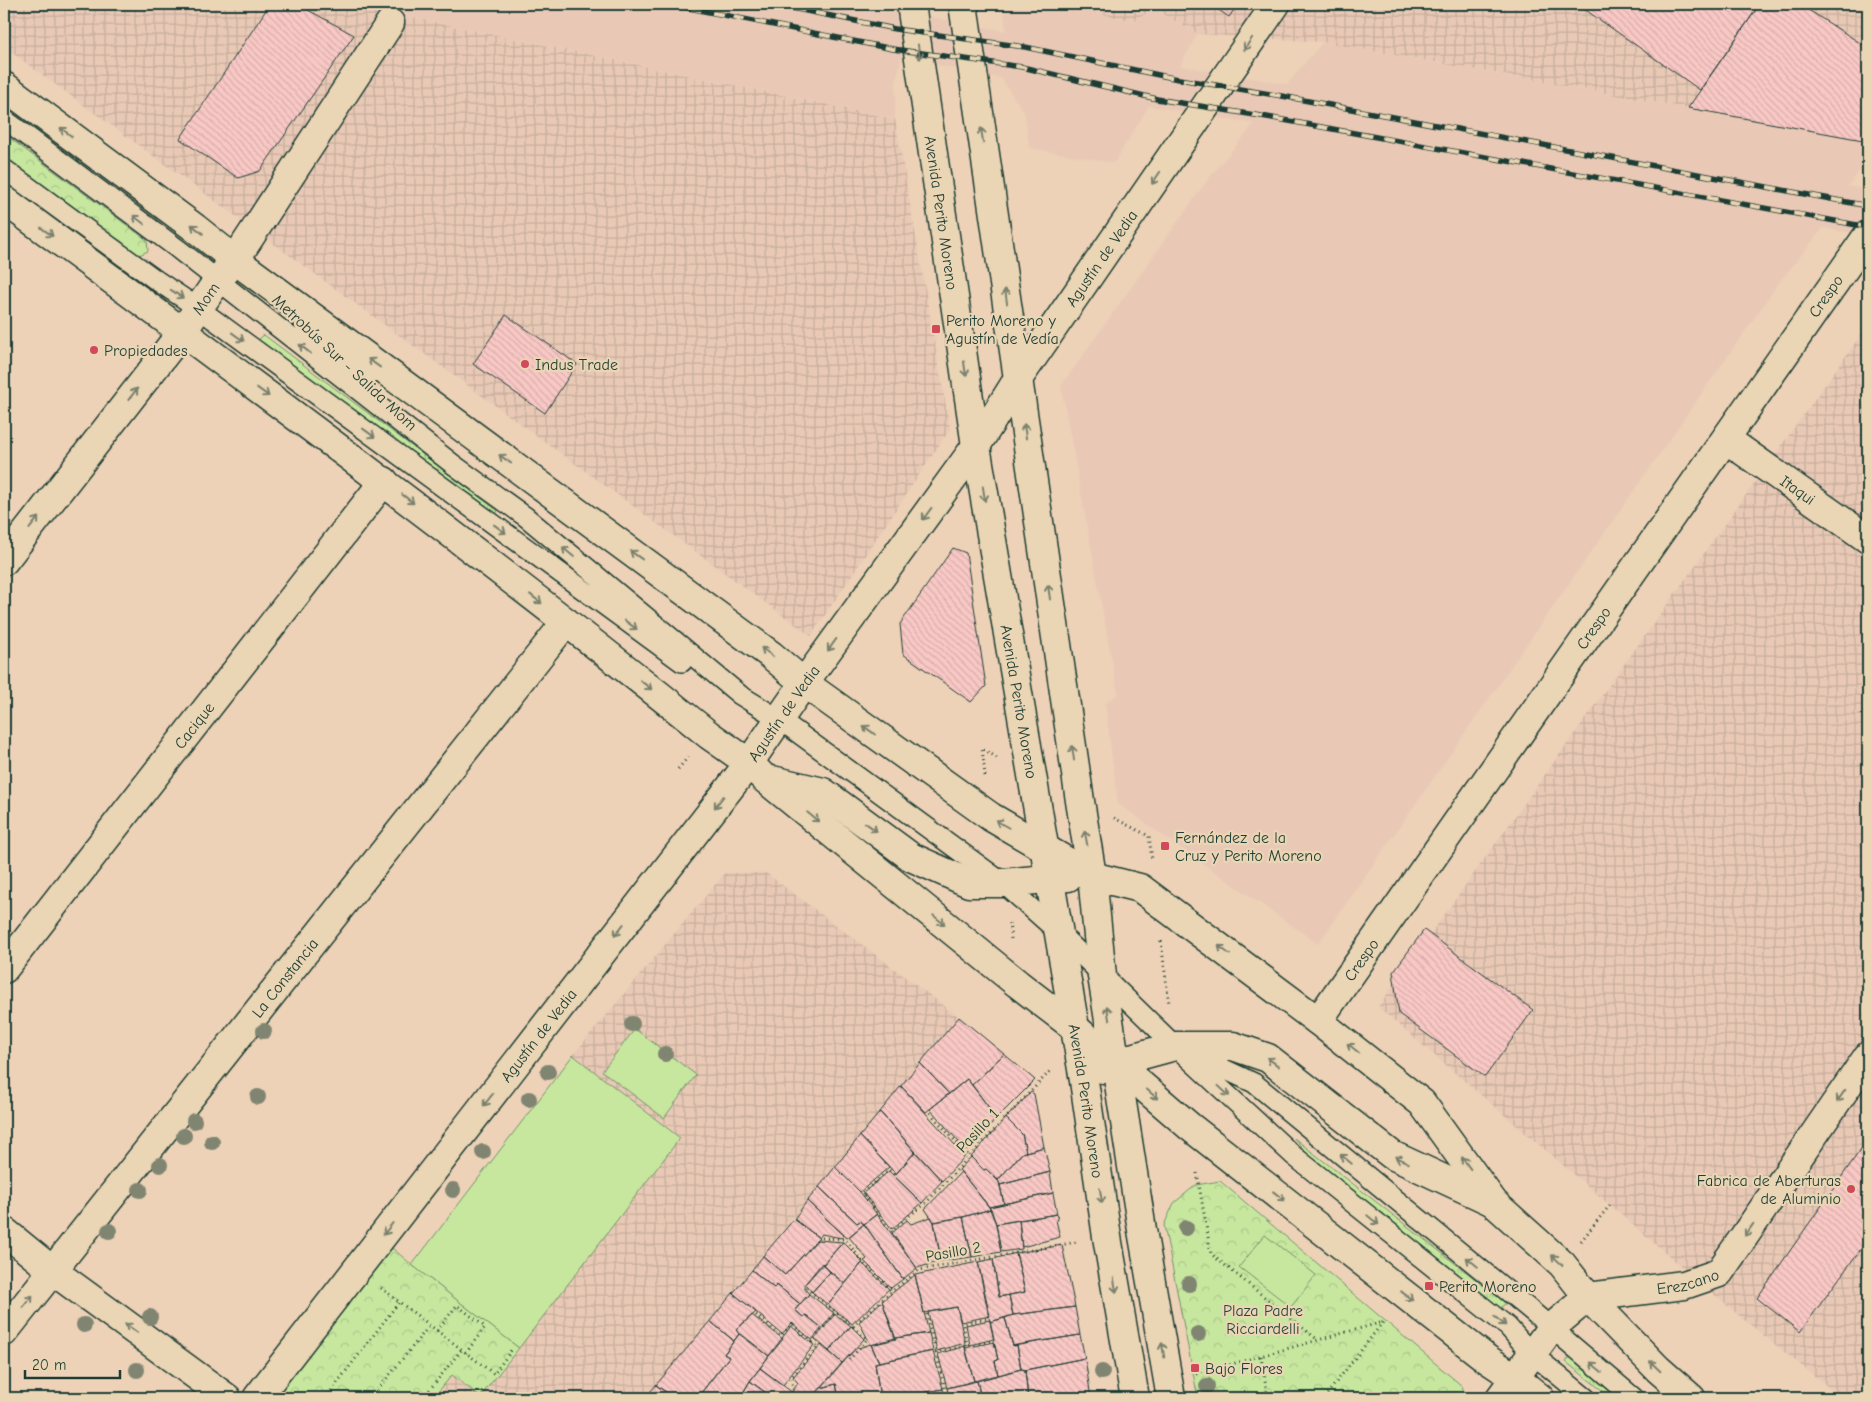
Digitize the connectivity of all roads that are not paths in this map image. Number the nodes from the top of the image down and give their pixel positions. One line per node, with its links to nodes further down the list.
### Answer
1 (912, 4): 16 (main road, Avenida Perito Moreno, one-way to 16)
2 (963, 4): 14 (main road, one-way to 2)
3 (1276, 4): 14 (main road, Agustín de Vedia, one-way to 14)
4 (390, 23): 10 (main road, Mom)
5 (4, 86): 10 (main road, one-way to 5)
6 (4, 119): 11 (lane, one-way to 6)
7 (4, 168): 12 (lane, one-way to 12)
8 (5, 204): 13 (main road, one-way to 13)
9 (1868, 235): 15 (main road, Crespo)
10 (235, 260): 11 (main road, Mom); 17 (lane, Metrobús Sur - Salida Mom); 22 (main road, one-way to 10)
11 (218, 280): 12 (main road, Mom); 17 (lane, one-way to 11)
12 (198, 308): 13 (main road, Mom); 23 (lane, one-way to 23)
13 (182, 332): 18 (main road, one-way to 18); 20 (main road, Mom, one-way to 13)
14 (1018, 379): 16 (main road, Agustín de Vedia); 27 (main road, one-way to 14)
15 (1726, 439): 19 (main road, Itaqui); 33 (main road, Crespo)
16 (976, 446): 22 (main road, Agustín de Vedia, one-way to 22); 26 (main road, Avenida Perito Moreno, one-way to 26)
17 (454, 465): 23 (lane, one-way to 17)
18 (384, 481): 21 (main road, one-way to 21); 31 (main road, Cacique)
19 (1868, 539)
20 (4, 561)
21 (566, 622): 25 (main road, one-way to 25); 41 (main road, La Constancia)
22 (804, 684): 24 (main road, Agustín de Vedia); 26 (main road, one-way to 22)
23 (740, 696): 24 (lane)
24 (779, 719): 25 (main road, Agustín de Vedia); 29 (lane)
25 (757, 771): 29 (main road, one-way to 29); 34 (main road, one-way to 34); 49 (main road, Agustín de Vedia, one-way to 49)
26 (1044, 849): 27 (main road); 28 (main road, Avenida Perito Moreno)
27 (1092, 876): 28 (main road); 32 (main road); 33 (main road, one-way to 27)
28 (1049, 877): 29 (main road); 30 (main road, Avenida Perito Moreno)
29 (1003, 883): 30 (lane)
30 (1058, 932): 32 (lane); 34 (main road, Avenida Perito Moreno)
31 (4, 969)
32 (1102, 976): 35 (lane); 37 (main road, one-way to 32)
33 (1318, 1020): 39 (main road, one-way to 33)
34 (1076, 1034): 37 (main road); 38 (main road, Avenida Perito Moreno)
35 (1175, 1046): 37 (main road); 39 (main road, one-way to 35); 43 (lane, one-way to 35); 45 (lane, one-way to 45)
36 (1868, 1056): 42 (main road, Erezcano, one-way to 42)
37 (1116, 1062): 38 (main road); 46 (main road, one-way to 46); 47 (main road, one-way to 37)
38 (1084, 1081): 50 (main road, Avenida Perito Moreno, one-way to 50)
39 (1494, 1203): 42 (main road, one-way to 39)
40 (4, 1231): 41 (main road)
41 (52, 1271): 44 (main road, La Constancia, one-way to 41); 48 (main road, one-way to 41)
42 (1588, 1297): 43 (main road); 54 (main road, one-way to 42)
43 (1551, 1328): 45 (main road); 53 (lane, one-way to 43)
44 (4, 1332)
45 (1531, 1353): 46 (main road); 52 (lane)
46 (1507, 1388): 51 (main road)
47 (1169, 1390)
48 (227, 1398)
49 (257, 1398)
50 (1135, 1398)
51 (1540, 1398)
52 (1586, 1398)
53 (1634, 1398)
54 (1691, 1398)

